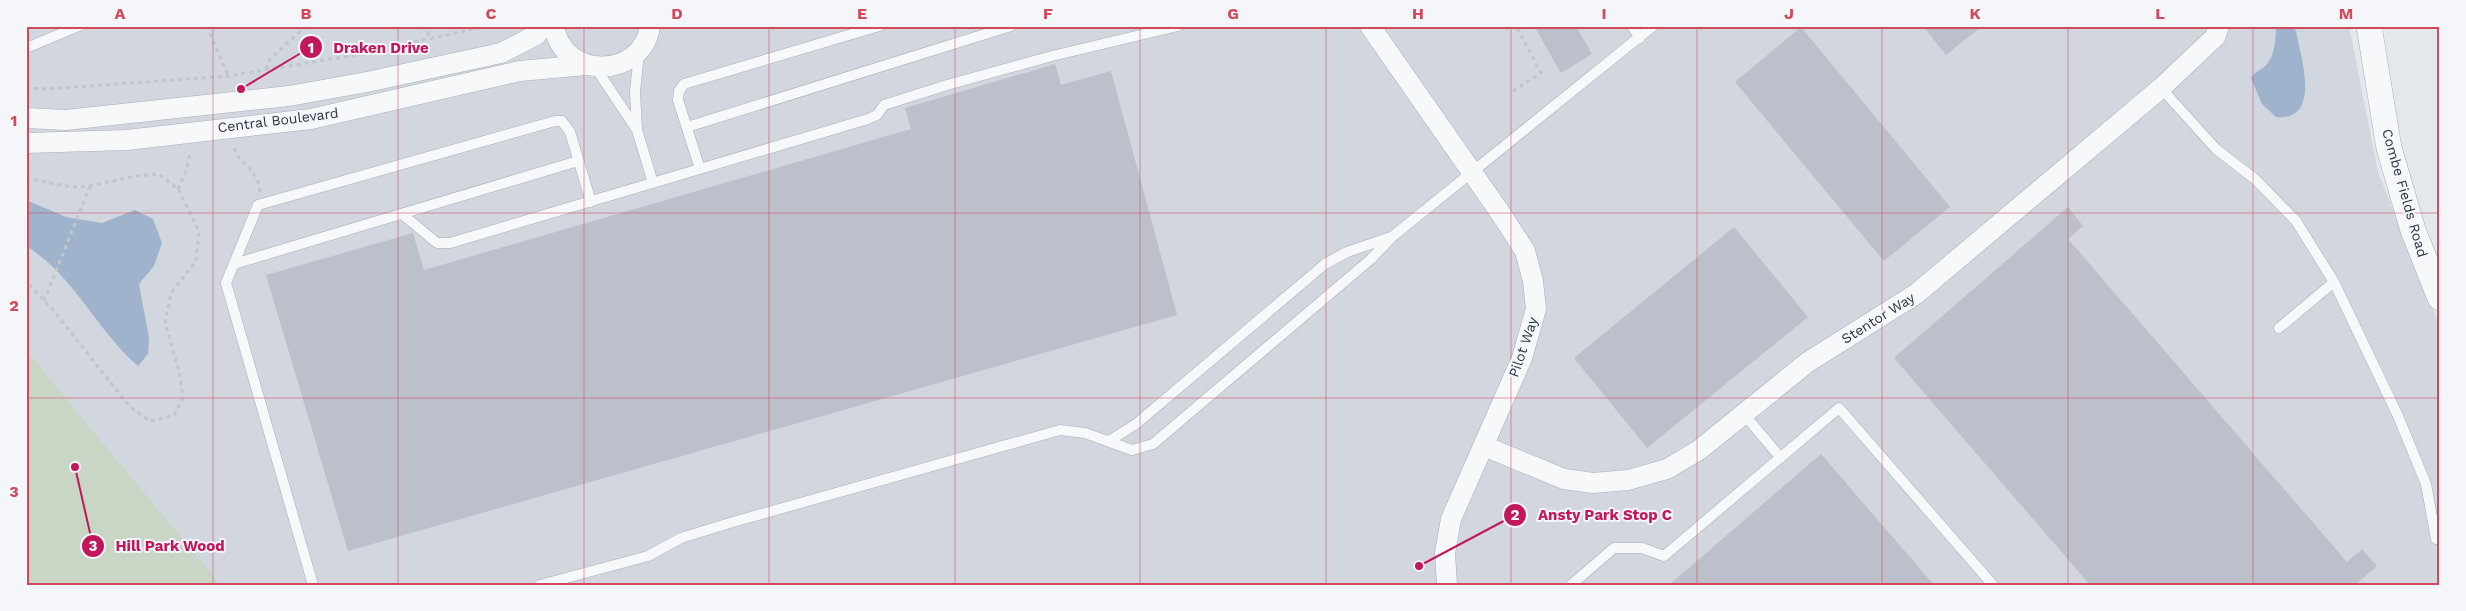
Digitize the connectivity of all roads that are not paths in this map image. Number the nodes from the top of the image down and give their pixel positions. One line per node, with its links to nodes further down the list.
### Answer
1 (79, 26): 14 (lane)
2 (544, 26): 18 (street, Central Boulevard)
3 (554, 26): 16 (street)
4 (879, 26): 19 (lane)
5 (1011, 26): 19 (lane)
6 (1178, 26): 23 (lane)
7 (1370, 26): 24 (street, Pilot Way)
8 (1632, 26): 13 (lane)
9 (1653, 26): 13 (lane)
10 (2219, 26): 17 (street, Stentor Way)
11 (2368, 26): 31 (street, Combe Fields Road)
12 (651, 27): 15 (street)
13 (1640, 38): 24 (lane)
14 (26, 48)
15 (639, 49): 16 (street, Central Boulevard); 20 (lane)
16 (590, 66): 20 (lane); 21 (street, Central Boulevard)
17 (2161, 88): 30 (lane); 33 (street, Stentor Way)
18 (26, 118)
19 (687, 128): 23 (lane)
20 (637, 130): 25 (lane)
21 (26, 143)
22 (578, 161): 26 (lane); 27 (lane); 29 (lane)
23 (700, 169): 25 (lane)
24 (1472, 174): 28 (lane); 35 (street, Pilot Way)
25 (653, 183): 26 (lane)
26 (591, 202): 27 (lane)
27 (402, 214): 29 (lane)
28 (1393, 236): 34 (lane); 34 (lane)
29 (234, 264): 38 (lane)
30 (2334, 282): 32 (lane); 37 (lane)
31 (2440, 298)
32 (2279, 328)
33 (1744, 413): 35 (street, Stentor Way); 36 (lane)
34 (1109, 441): 39 (lane)
35 (1484, 446): 40 (street, Pilot Way)
36 (1780, 457): 41 (lane); 42 (lane)
37 (2436, 539)
38 (313, 585)
39 (540, 585)
40 (1447, 585)
41 (1571, 585)
42 (1993, 585)

